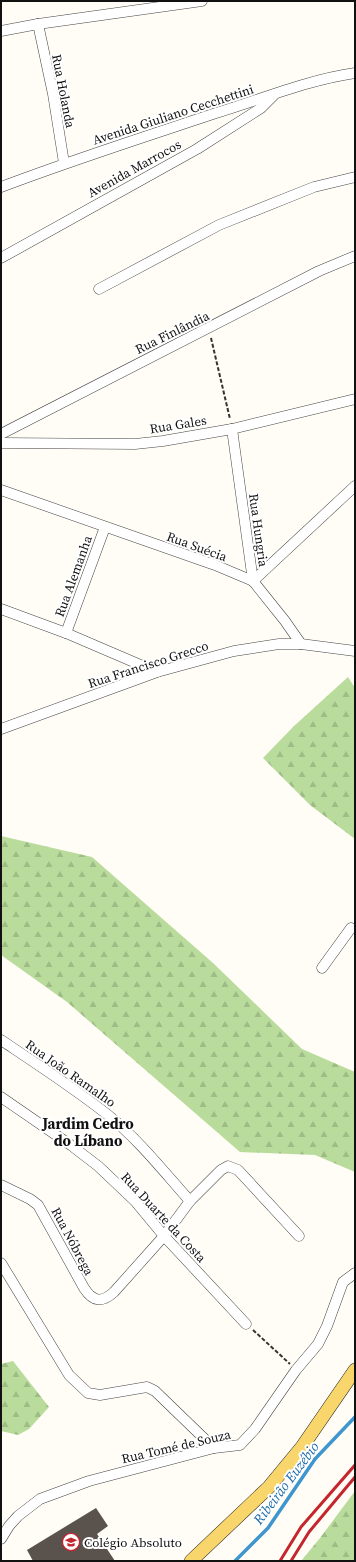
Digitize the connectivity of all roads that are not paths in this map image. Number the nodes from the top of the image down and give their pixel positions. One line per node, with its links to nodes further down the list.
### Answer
1 (202, 1): 2 (street)
2 (38, 24): 3 (street); 6 (street, Rua Holanda)
3 (1, 32)
4 (355, 73): 5 (street, Avenida Giuliano Cecchettini)
5 (275, 94): 6 (street, Avenida Giuliano Cecchettini); 10 (street, Avenida Marrocos)
6 (64, 163): 8 (street, Avenida Giuliano Cecchettini)
7 (355, 176): 11 (street)
8 (1, 187)
9 (355, 256): 14 (street, Rua Finlândia)
10 (1, 258)
11 (99, 289)
12 (355, 399): 13 (street, Rua Gales)
13 (232, 429): 15 (street, Rua Gales); 19 (street, Rua Hungria)
14 (1, 434)
15 (1, 443)
16 (355, 486): 19 (street)
17 (1, 490): 18 (street, Rua Suécia)
18 (105, 527): 19 (street, Rua Suécia); 21 (street, Rua Alemanha)
19 (253, 580): 22 (street, Rua Hungria)
20 (1, 609): 21 (street)
21 (66, 633): 24 (street)
22 (300, 644): 23 (street, Rua Francisco Grecco); 24 (street, Rua Francisco Grecco)
23 (355, 651)
24 (157, 672): 25 (street, Rua Francisco Grecco)
25 (1, 729)
26 (351, 928): 27 (street)
27 (322, 968)
28 (1, 1040): 31 (street, Rua João Ramalho)
29 (1, 1097): 32 (street, Rua Duarte da Costa)
30 (1, 1185): 32 (street, Rua Nóbrega)
31 (190, 1201): 32 (street); 33 (street)
32 (164, 1236): 36 (street, Rua Duarte da Costa)
33 (299, 1236)
34 (1, 1263): 38 (street)
35 (355, 1273): 38 (street, Rua Tomé de Souza)
36 (246, 1324)
37 (355, 1370): 40 (main road)
38 (214, 1448): 39 (street, Rua Tomé de Souza)
39 (1, 1539)
40 (191, 1561)

